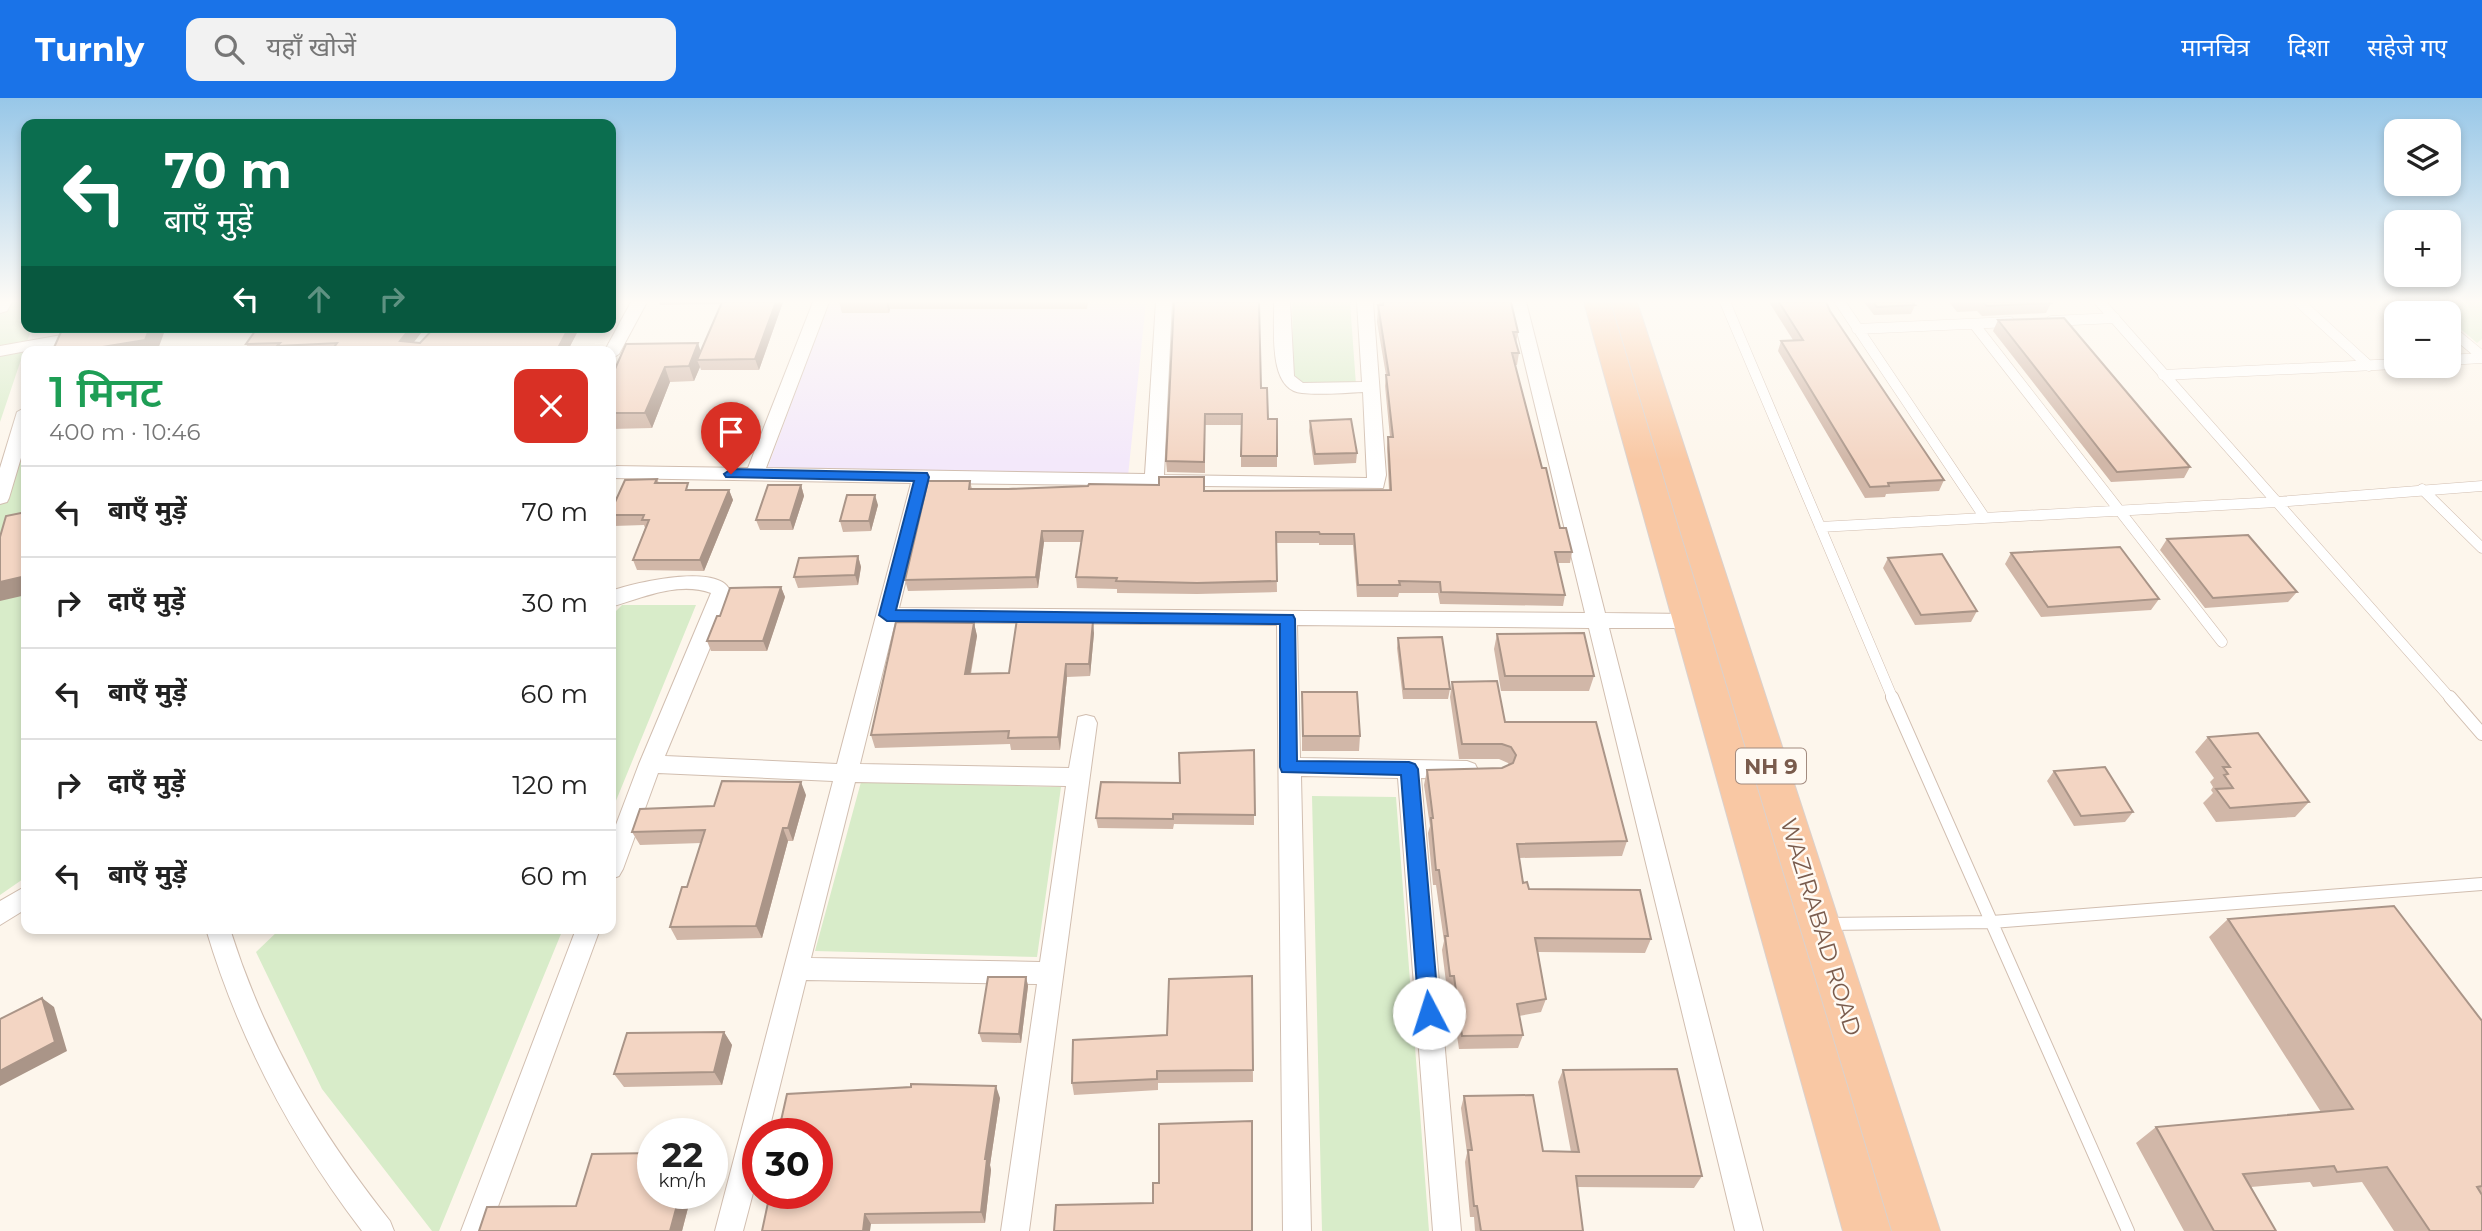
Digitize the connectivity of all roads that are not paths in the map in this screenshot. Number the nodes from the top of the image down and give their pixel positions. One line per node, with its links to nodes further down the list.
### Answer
1 (801, 355): 21 (street)
2 (1161, 355): 23 (street)
3 (1285, 355): 18 (street)
4 (1367, 355): 18 (street)
5 (1531, 355): 35 (street)
6 (1612, 355): 36 (highway, WAZIRABAD ROAD / NH 9)
7 (1642, 355): 51 (highway, WAZIRABAD ROAD / NH 9)
8 (1747, 355): 30 (lane)
9 (1875, 355): 29 (lane)
10 (1998, 355): 28 (lane)
11 (2146, 355): 17 (lane)
12 (2357, 355): 16 (lane)
13 (2482, 357): 14 (lane)
14 (2461, 359)
15 (2384, 365): 16 (lane)
16 (2369, 366): 17 (lane)
17 (2163, 375): 27 (lane)
18 (1369, 387): 23 (street)
19 (18, 429): 26 (street)
20 (616, 472): 21 (street)
21 (755, 474): 22 (street)
22 (922, 477): 23 (street); 33 (street)
23 (1154, 481)
24 (2482, 486): 25 (lane)
25 (2422, 489): 27 (lane); 31 (lane)
26 (0, 498)
27 (2277, 502): 28 (lane); 39 (lane)
28 (2118, 510): 29 (lane); 37 (lane)
29 (1985, 517): 30 (lane)
30 (1820, 527): 50 (lane)
31 (2482, 548)
32 (616, 597): 40 (street)
33 (887, 615): 34 (street); 44 (street)
34 (1287, 619): 35 (street); 41 (street)
35 (1597, 620): 36 (street); 62 (street)
36 (1688, 621): 63 (highway, WAZIRABAD ROAD / NH 9)
37 (2222, 642)
38 (1086, 723): 45 (street)
39 (2482, 734)
40 (650, 764): 44 (street); 46 (street)
41 (1288, 767): 42 (street); 60 (street)
42 (1409, 769): 43 (street); 61 (street)
43 (1486, 770)
44 (847, 773): 45 (street); 54 (street)
45 (1078, 777): 55 (street)
46 (616, 856)
47 (2482, 884): 50 (lane)
48 (21, 899): 49 (street)
49 (0, 914)
50 (1992, 922): 51 (lane); 65 (lane)
51 (1819, 924): 64 (highway, WAZIRABAD ROAD / NH 9)
52 (225, 934): 56 (street)
53 (586, 934): 57 (street)
54 (796, 969): 55 (street); 58 (street)
55 (1052, 973): 59 (street)
56 (380, 1231)
57 (475, 1231)
58 (729, 1231)
59 (1015, 1231)
60 (1297, 1231)
61 (1447, 1231)
62 (1749, 1231)
63 (1867, 1231)
64 (1916, 1231)
65 (2128, 1231)

